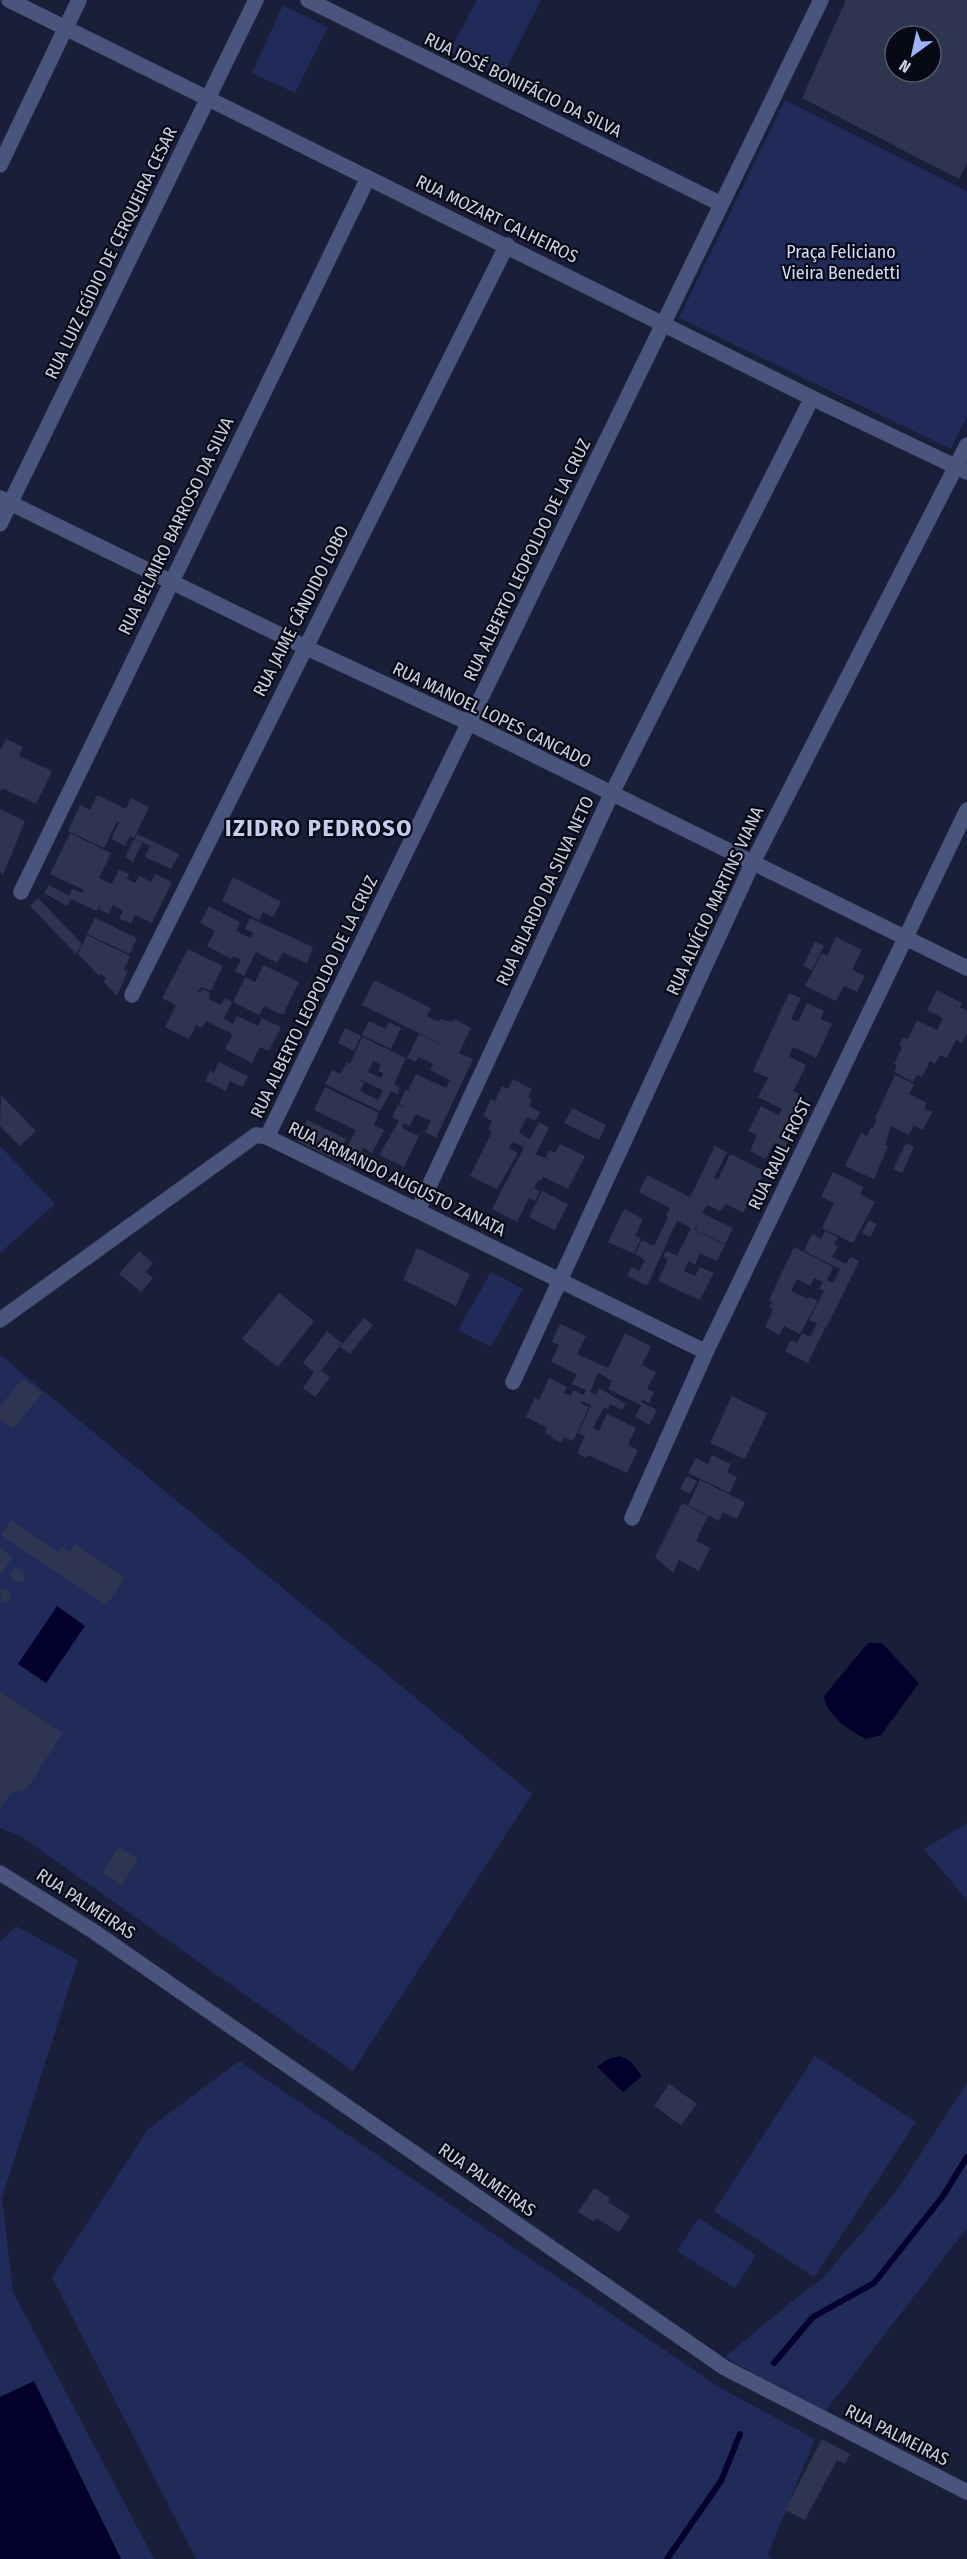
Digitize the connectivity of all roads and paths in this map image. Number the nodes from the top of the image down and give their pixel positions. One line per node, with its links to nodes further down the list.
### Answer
1 (9, 0): 6 (street, RUA MOZART CALHEIROS)
2 (79, 0): 6 (street)
3 (256, 0): 7 (street, RUA LUIZ EGÍDIO DE CERQUEIRA CESAR)
4 (308, 0): 10 (street, RUA JOSÉ BONIFÁCIO DA SILVA)
5 (821, 0): 10 (street, RUA ALBERTO LEOPOLDO DE LA CRUZ)
6 (66, 28): 7 (street, RUA MOZART CALHEIROS); 8 (street)
7 (208, 98): 9 (street, RUA MOZART CALHEIROS); 16 (street, RUA LUIZ EGÍDIO DE CERQUEIRA CESAR)
8 (0, 165)
9 (368, 178): 11 (street, RUA MOZART CALHEIROS); 18 (street, RUA BELMIRO BARROSO DA SILVA)
10 (721, 204): 12 (street, RUA ALBERTO LEOPOLDO DE LA CRUZ)
11 (507, 245): 12 (street, RUA MOZART CALHEIROS); 19 (street, RUA JAIME CÂNDIDO LOBO)
12 (664, 323): 13 (street, RUA MOZART CALHEIROS); 20 (street, RUA ALBERTO LEOPOLDO DE LA CRUZ)
13 (812, 398): 15 (street, RUA MOZART CALHEIROS); 21 (street, RUA BILARDO DA SILVA NETO)
14 (967, 445): 15 (street, RUA ALVÍCIO MARTINS VIANA)
15 (962, 470): 23 (street, RUA ALVÍCIO MARTINS VIANA)
16 (5, 500): 17 (street, RUA LUIZ EGÍDIO DE CERQUEIRA CESAR); 18 (street, RUA MANOEL LOPES CANCADO)
17 (0, 524)
18 (171, 581): 19 (street, RUA MANOEL LOPES CANCADO); 24 (street, RUA BELMIRO BARROSO DA SILVA)
19 (305, 647): 20 (street, RUA MANOEL LOPES CANCADO); 27 (street, RUA JAIME CÂNDIDO LOBO)
20 (469, 723): 21 (street, RUA MANOEL LOPES CANCADO); 28 (street, RUA ALBERTO LEOPOLDO DE LA CRUZ)
21 (611, 795): 23 (street, RUA MANOEL LOPES CANCADO); 29 (street, RUA BILARDO DA SILVA NETO)
22 (967, 810): 25 (street, RUA RAUL FROST)
23 (753, 862): 25 (street, RUA MANOEL LOPES CANCADO); 30 (street, RUA ALVÍCIO MARTINS VIANA)
24 (21, 892)
25 (907, 937): 26 (street, RUA MANOEL LOPES CANCADO); 32 (street, RUA RAUL FROST)
26 (967, 968)
27 (132, 995)
28 (267, 1137): 29 (street, RUA ARMANDO AUGUSTO ZANATA); 31 (street, RUA ARMANDO AUGUSTO ZANATA)
29 (418, 1210): 30 (street, RUA ARMANDO AUGUSTO ZANATA)
30 (560, 1281): 32 (street, RUA ARMANDO AUGUSTO ZANATA); 33 (street, RUA ALVÍCIO MARTINS VIANA)
31 (0, 1320)
32 (706, 1352): 34 (street, RUA RAUL FROST)
33 (513, 1382)
34 (632, 1518)
35 (0, 1873): 36 (street, RUA PALMEIRAS)
36 (967, 2492)

